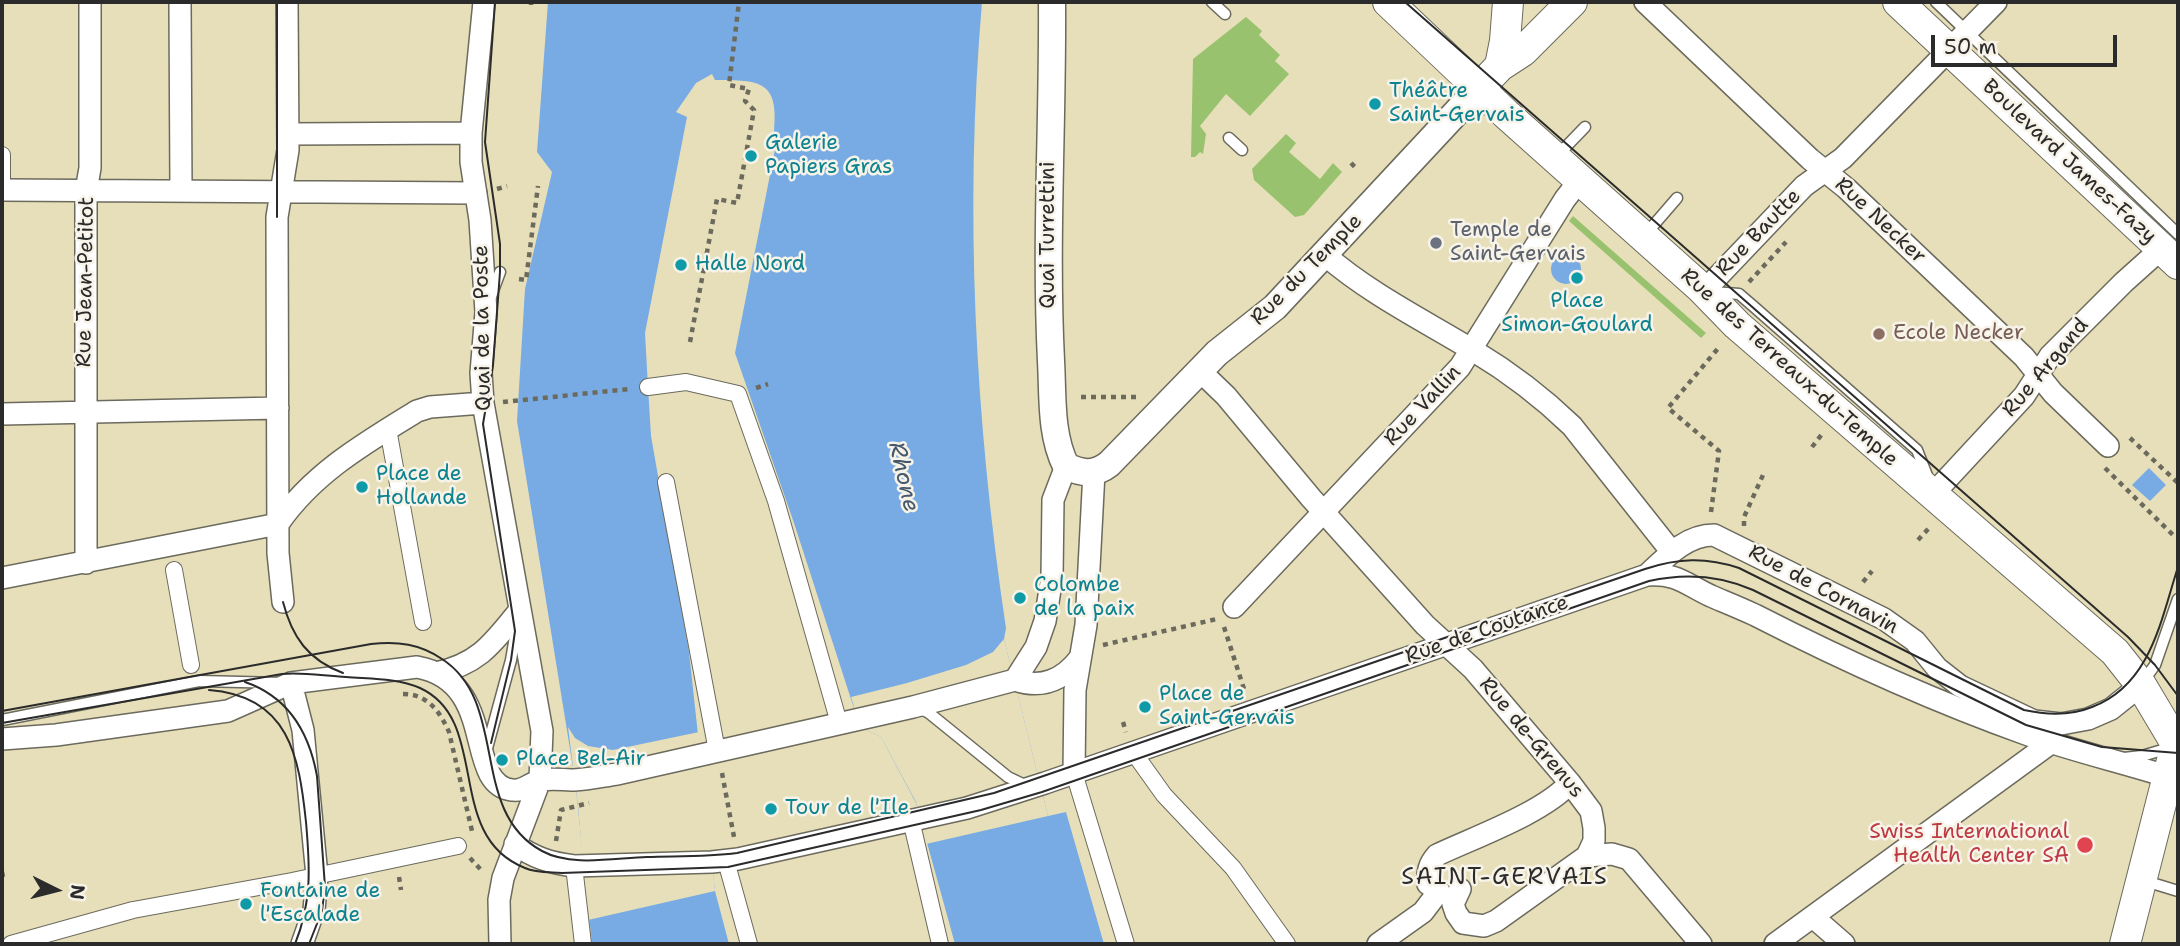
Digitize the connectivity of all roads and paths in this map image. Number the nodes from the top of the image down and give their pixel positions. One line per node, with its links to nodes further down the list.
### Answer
1 (90, 2): 29 (street, Rue Jean-Petitot)
2 (180, 2): 30 (street)
3 (286, 2): 20 (street)
4 (484, 2): 19 (street, Quai de la Poste)
5 (739, 2): 42 (path)
6 (1052, 2): 57 (street, Quai Turrettini)
7 (1212, 2): 15 (lane)
8 (1388, 2): 17 (main road, Rue des Terreaux-du-Temple)
9 (1508, 2): 17 (main road)
10 (1572, 2): 17 (main road)
11 (1645, 2): 25 (street, Rue Necker)
12 (1898, 2): 16 (main road, Boulevard James-Fazy)
13 (1936, 2): 16 (lane)
14 (1996, 2): 16 (street, Rue Bautte)
15 (1225, 14)
16 (1959, 42): 25 (street, Rue Bautte); 35 (main road, Boulevard James-Fazy)
17 (1490, 76): 24 (main road, Rue des Terreaux-du-Temple); 36 (street, Rue du Temple)
18 (1585, 127): 24 (lane)
19 (471, 133): 20 (street); 32 (street, Quai de la Poste)
20 (289, 134): 31 (street)
21 (1229, 138): 22 (lane)
22 (1241, 150)
23 (2, 155): 28 (street)
24 (1556, 158): 26 (main road, Rue des Terreaux-du-Temple)
25 (1824, 170): 39 (street, Rue Bautte); 45 (street, Rue Necker)
26 (1580, 180): 34 (main road, Rue des Terreaux-du-Temple); 43 (street, Rue Vallin)
27 (538, 186): 38 (path)
28 (2, 191): 29 (street)
29 (86, 191): 30 (street); 51 (street, Rue Jean-Petitot)
30 (181, 191): 31 (street)
31 (280, 192): 32 (street); 50 (street)
32 (476, 193): 40 (street, Quai de la Poste)
33 (1676, 198): 34 (lane)
34 (1643, 237): 39 (main road, Rue des Terreaux-du-Temple)
35 (2174, 247): 45 (street, Rue Argand)
36 (1325, 255): 43 (street); 44 (street, Rue du Temple)
37 (500, 272): 40 (lane)
38 (519, 279)
39 (1704, 291): 62 (main road, Rue des Terreaux-du-Temple)
40 (486, 312): 49 (street, Quai de la Poste)
41 (1725, 340): 64 (path)
42 (690, 342)
43 (1472, 350): 63 (street, Rue Vallin); 70 (street)
44 (1199, 370): 58 (street, Rue du Temple); 63 (street, Rue de-Grenus)
45 (2038, 375): 55 (street, Rue Necker); 62 (street, Rue Argand)
46 (648, 387): 49 (path); 94 (street)
47 (1081, 397): 48 (path)
48 (1138, 397)
49 (493, 402): 53 (street); 80 (street, Quai de la Poste)
50 (278, 408): 51 (street); 65 (street)
51 (85, 413): 52 (street); 71 (street, Rue Jean-Petitot)
52 (2, 414)
53 (388, 429): 65 (street); 82 (street)
54 (1822, 434): 56 (path)
55 (2108, 446): 61 (path); 68 (path)
56 (1812, 447)
57 (1066, 466): 58 (street); 87 (street)
58 (1094, 472): 84 (street)
59 (1763, 475): 67 (path)
60 (666, 482): 100 (street)
61 (2178, 482)
62 (1934, 493): 89 (main road, Rue des Terreaux-du-Temple)
63 (1323, 512): 81 (street, Rue Vallin); 83 (street, Rue de-Grenus)
64 (1711, 512)
65 (278, 524): 71 (street); 79 (street)
66 (1930, 528): 69 (path)
67 (1744, 532)
68 (2174, 536)
69 (1918, 540)
70 (1664, 543): 74 (street, Rue de Cornavin); 75 (lane); 89 (street, Rue de Cornavin)
71 (86, 563): 76 (street)
72 (174, 570): 85 (street)
73 (1872, 571): 77 (path)
74 (1647, 575): 75 (street, Rue de Coutance); 83 (street, Rue de Coutance)
75 (1675, 576): 97 (street)
76 (2, 578)
77 (1863, 582)
78 (2178, 599): 89 (lane)
79 (283, 602)
80 (519, 611): 86 (street); 102 (lane); 105 (street, Quai de la Poste)
81 (1228, 613): 84 (path); 91 (path)
82 (423, 622)
83 (1446, 645): 98 (street, Rue de Coutance); 106 (street, Rue de-Grenus)
84 (1081, 651): 87 (street); 103 (street)
85 (191, 665)
86 (436, 673): 88 (street); 102 (street)
87 (1015, 680): 92 (street)
88 (291, 683): 93 (lane); 96 (street); 117 (street)
89 (2141, 684): 99 (main road, Rue des Terreaux-du-Temple)
90 (398, 694): 110 (path)
91 (1246, 695)
92 (913, 707): 94 (street); 107 (lane)
93 (2, 720)
94 (848, 721): 100 (street)
95 (1123, 722): 98 (path)
96 (2, 739)
97 (2052, 742): 101 (street); 122 (street)
98 (1130, 743): 103 (street); 130 (street)
99 (2178, 743): 101 (lane); 104 (main road)
100 (713, 758): 105 (street); 114 (path)
101 (2111, 758): 104 (street)
102 (484, 762): 105 (street)
103 (1074, 773): 107 (street); 129 (street)
104 (2173, 779): 119 (main road)
105 (540, 780): 111 (street, Quai de la Poste)
106 (1570, 783): 115 (street, Rue de-Grenus); 120 (street)
107 (1036, 786): 109 (street)
108 (578, 806): 112 (path)
109 (916, 819): 114 (street); 128 (street)
110 (476, 841)
111 (515, 844): 116 (street); 118 (street, Quai de la Poste)
112 (566, 845)
113 (458, 846): 117 (street); 118 (path)
114 (724, 855): 116 (street); 127 (street)
115 (1587, 856): 120 (street); 132 (street)
116 (579, 866): 126 (street)
117 (317, 876): 123 (street); 124 (street)
118 (503, 878): 125 (street, Quai de la Poste)
119 (2143, 880): 121 (lane); 135 (main road)
120 (1449, 890): 131 (street)
121 (2178, 891)
122 (1813, 917): 133 (street); 134 (street)
123 (11, 944)
124 (302, 944)
125 (500, 944)
126 (583, 944)
127 (749, 944)
128 (940, 944)
129 (1126, 944)
130 (1287, 944)
131 (1378, 944)
132 (1701, 944)
133 (1775, 944)
134 (1844, 944)
135 (2124, 944)

